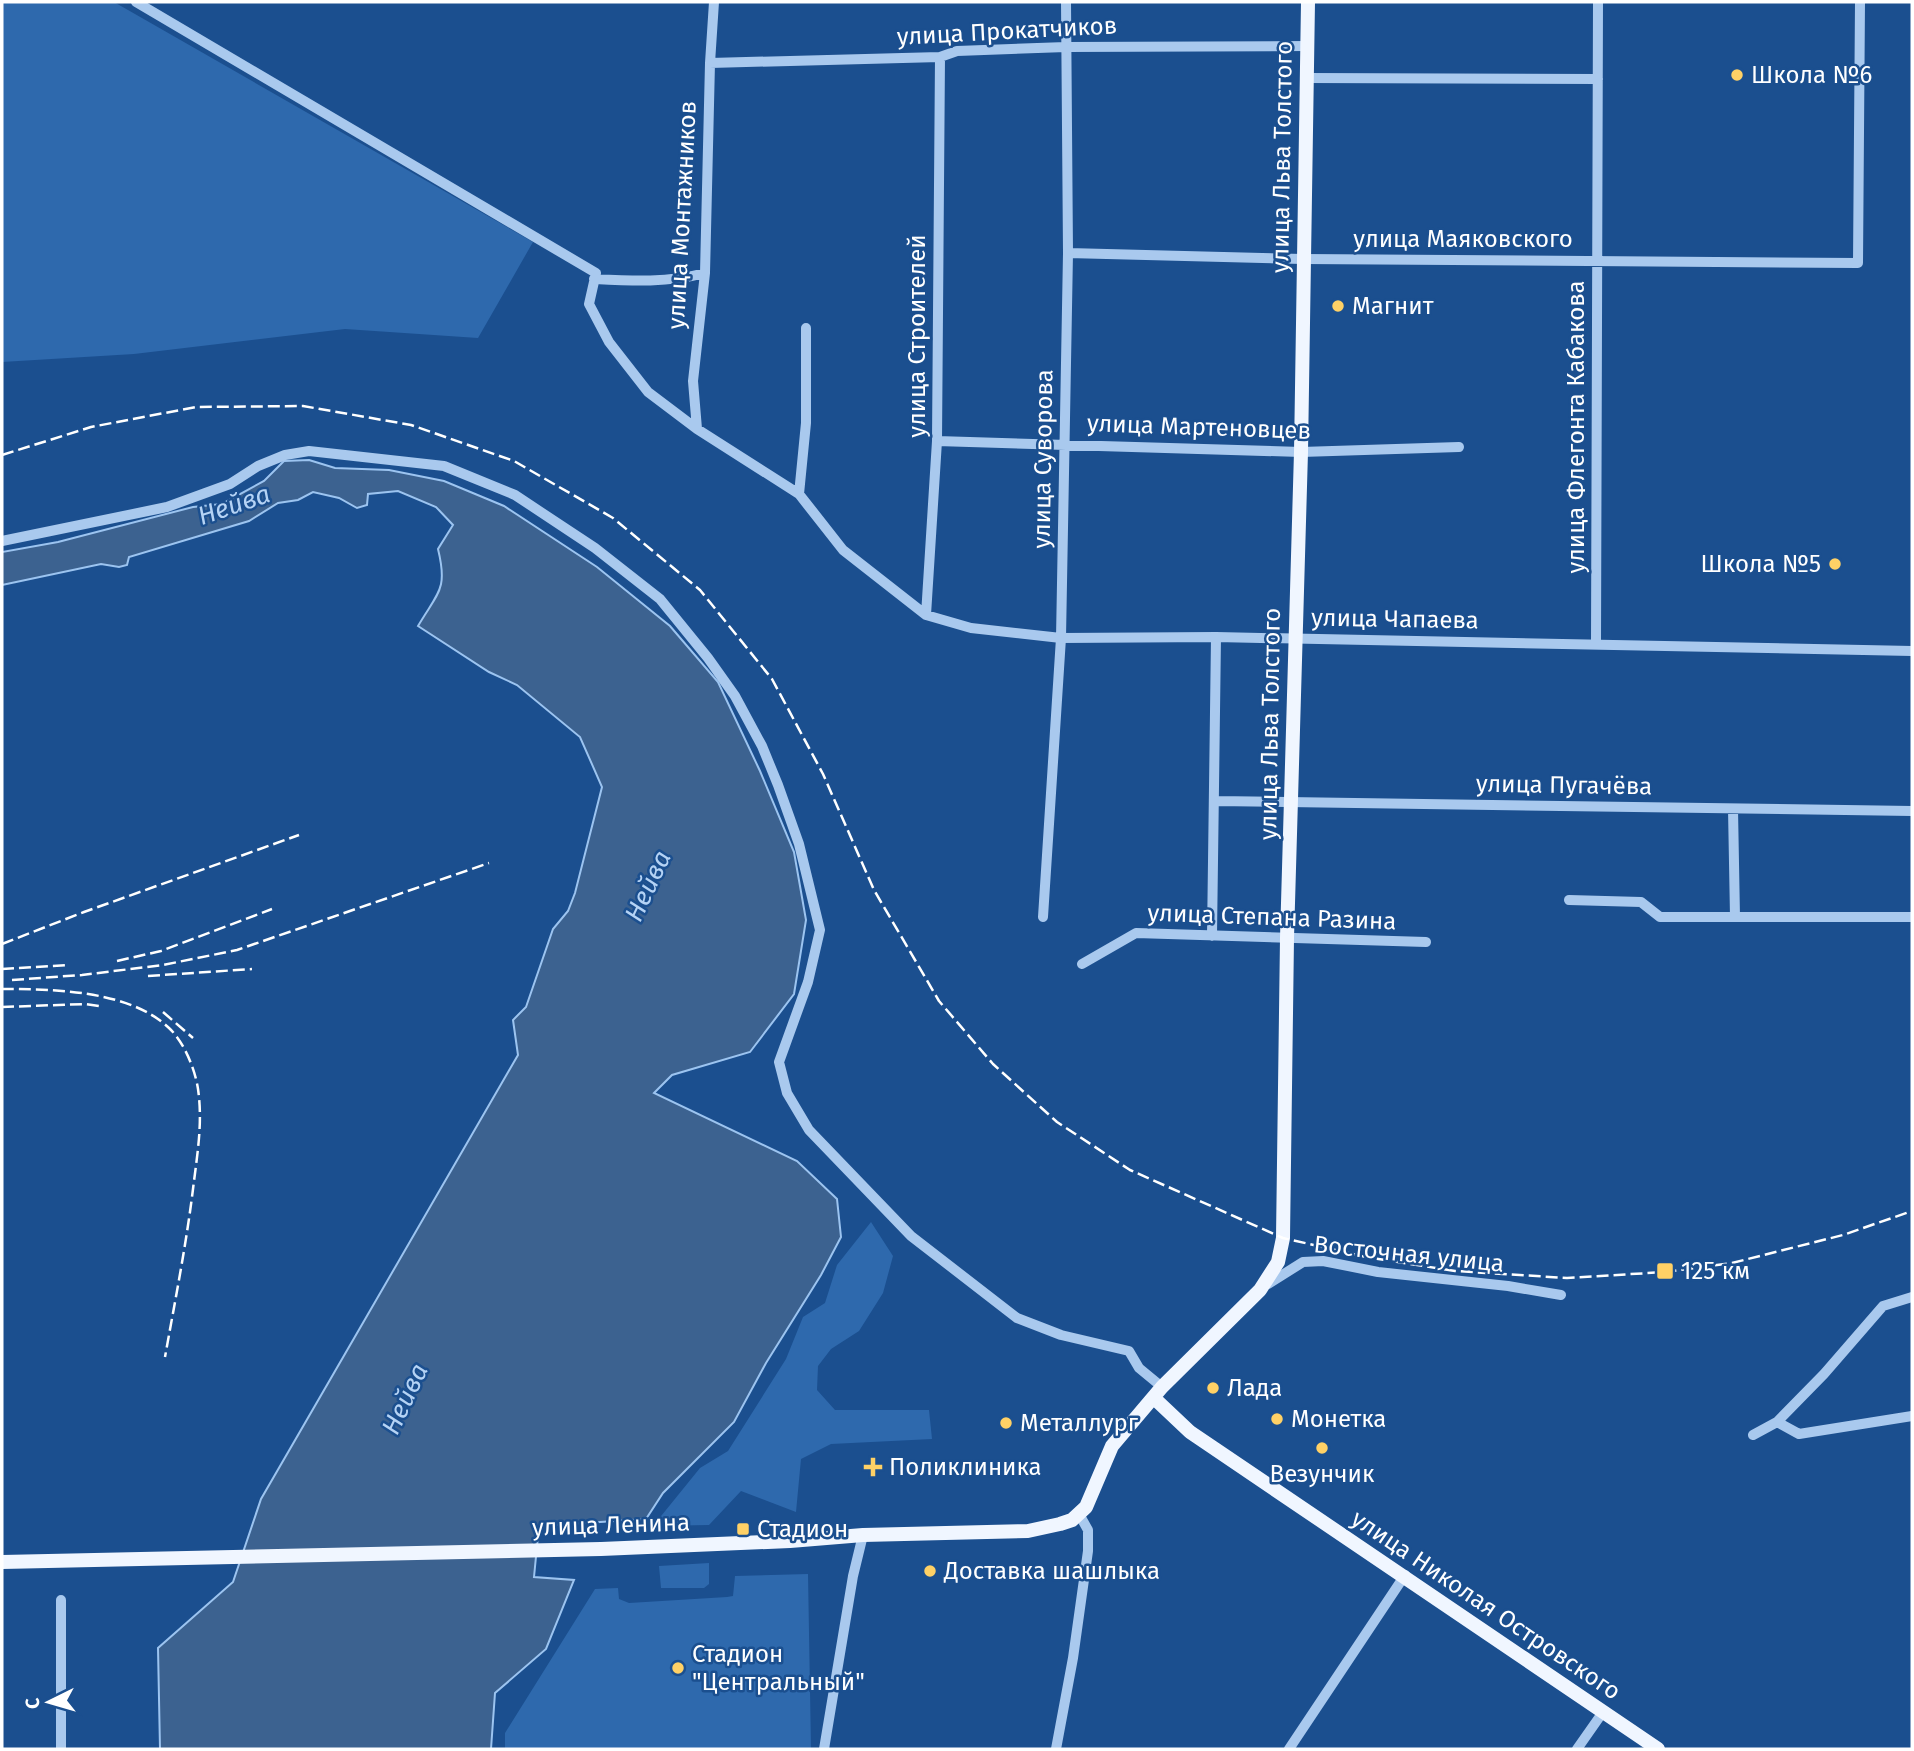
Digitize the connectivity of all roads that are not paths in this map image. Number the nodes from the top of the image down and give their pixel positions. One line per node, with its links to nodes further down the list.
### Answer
1 (136, 2): 17 (street)
2 (714, 2): 10 (street, улица Монтажников)
3 (1066, 2): 8 (street, улица Суворова)
4 (1308, 2): 7 (main road, улица Льва Толстого)
5 (1598, 2): 12 (street, улица Флегонта Кабакова)
6 (1860, 2): 15 (street, улица Маяковского)
7 (1307, 46): 8 (street, улица Прокатчиков); 11 (main road, улица Льва Толстого)
8 (1066, 47): 9 (street, улица Прокатчиков); 13 (street, улица Суворова)
9 (940, 57): 10 (street, улица Прокатчиков); 20 (street, улица Строителей)
10 (710, 63): 16 (street, улица Монтажников)
11 (1306, 78): 12 (street); 14 (main road, улица Льва Толстого)
12 (1598, 79): 15 (street, улица Флегонта Кабакова)
13 (1068, 253): 14 (street, улица Маяковского); 21 (street, улица Суворова)
14 (1303, 259): 15 (street, улица Маяковского); 23 (main road, улица Льва Толстого)
15 (1598, 261): 30 (street, улица Флегонта Кабакова)
16 (705, 273): 17 (street); 19 (street, улица Монтажников)
17 (594, 279): 19 (street, улица Чапаева)
18 (806, 328): 24 (street)
19 (696, 429): 24 (street, улица Чапаева)
20 (937, 441): 21 (street, улица Мартеновцев); 26 (street, улица Строителей)
21 (1064, 444): 23 (street, улица Мартеновцев); 28 (street, улица Суворова)
22 (1459, 447): 23 (street, улица Мартеновцев)
23 (1301, 452): 29 (main road, улица Льва Толстого)
24 (799, 494): 26 (street, улица Чапаева)
25 (2, 541): 47 (street)
26 (926, 615): 28 (street, улица Чапаева)
27 (1216, 637): 28 (street, улица Чапаева); 29 (street, улица Чапаева); 32 (street)
28 (1061, 638): 37 (street, улица Суворова)
29 (1295, 638): 30 (street, улица Чапаева); 33 (main road, улица Льва Толстого)
30 (1596, 643): 31 (street, улица Чапаева)
31 (1912, 651)
32 (1216, 801): 33 (street, улица Пугачёва); 40 (street)
33 (1291, 802): 34 (street, улица Пугачёва); 41 (main road, улица Льва Толстого)
34 (1733, 809): 35 (street, улица Пугачёва); 38 (street)
35 (1912, 811)
36 (1569, 900): 38 (street)
37 (1043, 917)
38 (1735, 917): 39 (street)
39 (1912, 917)
40 (1212, 936): 41 (street, улица Степана Разина); 43 (street, улица Степана Разина)
41 (1287, 938): 42 (street, улица Степана Разина); 44 (main road, улица Льва Толстого)
42 (1426, 942)
43 (1082, 964)
44 (1260, 1290): 45 (street, Восточная улица); 47 (main road, улица Льва Толстого)
45 (1561, 1295)
46 (1912, 1297): 49 (street)
47 (1158, 1393): 51 (main road); 54 (main road, улица Николая Островского)
48 (1912, 1416): 49 (street)
49 (1777, 1422): 50 (street)
50 (1753, 1435)
51 (1079, 1514): 52 (main road, улица Ленина); 59 (street)
52 (863, 1535): 53 (main road, улица Ленина); 58 (street)
53 (2, 1562)
54 (1405, 1575): 56 (main road, улица Николая Островского); 60 (street)
55 (61, 1600): 57 (street)
56 (1603, 1712): 61 (street); 62 (main road, улица Николая Островского)
57 (61, 1749)
58 (824, 1749)
59 (1056, 1749)
60 (1289, 1749)
61 (1577, 1749)
62 (1658, 1749)

